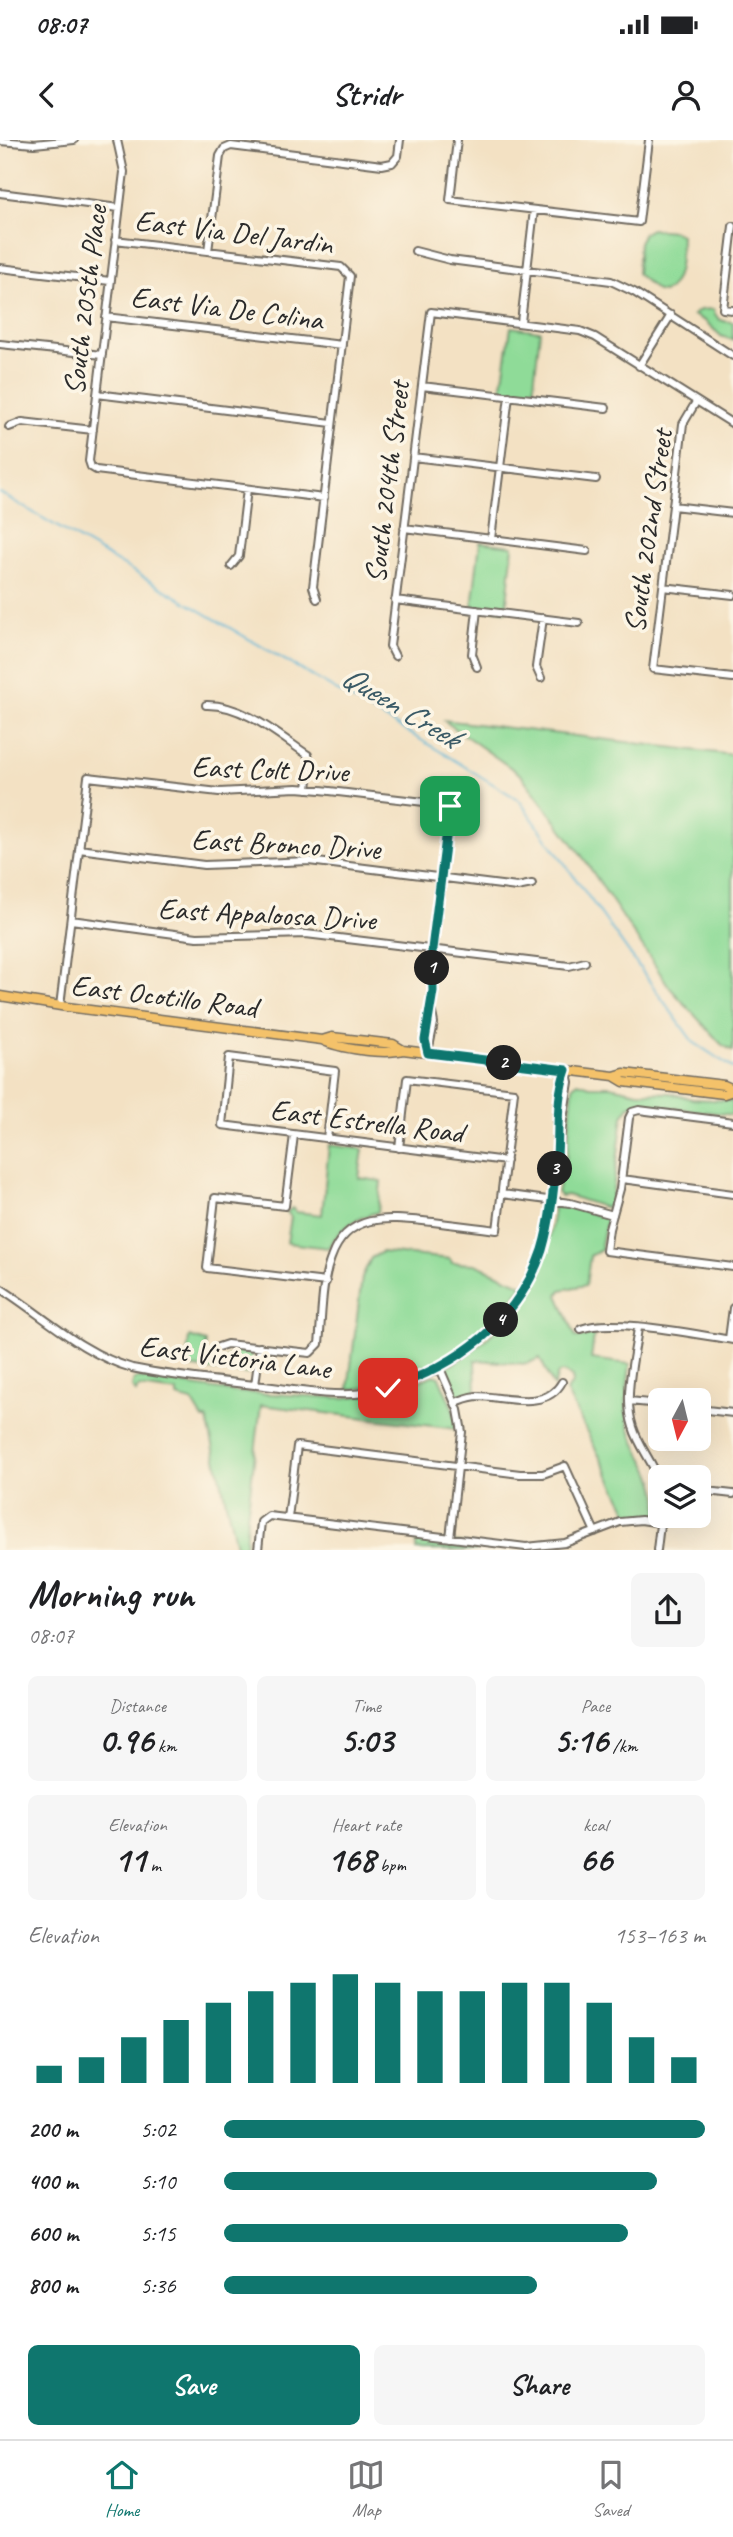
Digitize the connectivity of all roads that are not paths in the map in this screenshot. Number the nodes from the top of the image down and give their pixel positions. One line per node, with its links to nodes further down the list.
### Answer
1 (74, 140): 7 (street)
2 (117, 140): 9 (street, South 205th Place)
3 (400, 140): 13 (street)
4 (457, 140): 10 (street)
5 (642, 140): 6 (street)
6 (649, 140): 10 (street)
7 (0, 141)
8 (0, 193): 9 (street, East Via Del Jardin)
9 (119, 208): 12 (street, South 205th Place)
10 (534, 210): 16 (street)
11 (733, 226): 18 (street)
12 (115, 240): 13 (street, East Via Del Jardin); 17 (street, South 205th Place)
13 (208, 251): 23 (street, East Via Del Jardin)
14 (415, 251): 16 (street)
15 (0, 268): 17 (street)
16 (527, 269): 19 (street); 21 (street)
17 (110, 281): 20 (street, South 205th Place)
18 (733, 310)
19 (671, 316): 25 (street); 26 (street)
20 (106, 317): 23 (street, East Via De Colina); 24 (street, South 205th Place)
21 (521, 322): 26 (street); 27 (street, South 204th Street)
22 (0, 344): 24 (street)
23 (342, 345): 32 (street)
24 (102, 355): 28 (street, South 205th Place)
25 (733, 355)
26 (639, 366): 30 (street)
27 (422, 386): 29 (street); 36 (street, South 204th Street)
28 (97, 394): 32 (street); 35 (street, South 205th Place)
29 (509, 396): 31 (street); 37 (street)
30 (696, 402): 33 (street); 41 (street, South 202nd Street)
31 (606, 408)
32 (332, 423): 40 (street)
33 (733, 424)
34 (9, 427): 35 (street)
35 (93, 430): 39 (street, South 205th Place)
36 (413, 457): 37 (street); 43 (street, South 204th Street)
37 (500, 467): 38 (street); 44 (street)
38 (596, 479)
39 (247, 489): 40 (street); 46 (street)
40 (324, 498): 49 (street)
41 (673, 506): 42 (street); 47 (street, South 202nd Street)
42 (733, 513)
43 (404, 528): 44 (street); 50 (street, South 204th Street)
44 (491, 539): 45 (street)
45 (587, 551)
46 (230, 566)
47 (663, 587): 48 (street); 57 (street, South 202nd Street)
48 (733, 596)
49 (317, 599)
50 (395, 600): 51 (street); 54 (street, South 204th Street)
51 (477, 610): 52 (street); 55 (street)
52 (543, 618): 53 (street); 56 (street)
53 (579, 623)
54 (395, 656)
55 (477, 667)
56 (541, 678)
57 (733, 678)
58 (206, 705): 59 (street)
59 (307, 789): 60 (street, East Colt Drive); 61 (street, East Colt Drive)
60 (79, 849): 61 (street, East Bronco Drive); 63 (street)
61 (442, 878): 62 (street, East Bronco Drive); 64 (street)
62 (531, 884)
63 (71, 920): 64 (street, East Appaloosa Drive); 67 (street)
64 (432, 949): 65 (street, East Appaloosa Drive); 68 (street)
65 (584, 962)
66 (0, 996): 67 (main road, East Ocotillo Road)
67 (60, 1006): 68 (main road, East Ocotillo Road)
68 (428, 1053): 69 (main road, East Ocotillo Road)
69 (566, 1070): 70 (main road, East Ocotillo Road); 79 (street, East Victoria Lane)
70 (733, 1090)
71 (733, 1122): 76 (street)
72 (294, 1135): 73 (street, East Estrella Road); 73 (street, East Estrella Road); 82 (street)
73 (327, 1139): 74 (street, East Estrella Road)
74 (399, 1148): 75 (street, East Estrella Road); 75 (street)
75 (506, 1161): 77 (street)
76 (622, 1179): 78 (street); 80 (street)
77 (502, 1194): 79 (street); 82 (street)
78 (733, 1195)
79 (551, 1200): 80 (street); 90 (street, East Victoria Lane)
80 (613, 1215): 81 (street)
81 (733, 1268)
82 (326, 1282): 89 (street)
83 (0, 1287): 92 (street, East Victoria Lane)
84 (733, 1308): 87 (street)
85 (638, 1328): 86 (street); 87 (street); 93 (street)
86 (581, 1329)
87 (731, 1339)
88 (218, 1347): 89 (street)
89 (260, 1347): 92 (street)
90 (439, 1366): 92 (street, East Victoria Lane); 94 (street)
91 (562, 1382): 94 (street)
92 (255, 1385)
93 (629, 1401): 95 (street); 98 (street)
94 (455, 1403): 99 (street)
95 (648, 1403)
96 (711, 1410): 97 (street)
97 (733, 1413)
98 (652, 1465)
99 (459, 1467): 102 (street); 105 (street); 106 (street)
100 (711, 1491): 101 (street)
101 (733, 1494)
102 (288, 1518): 106 (street); 108 (street)
103 (648, 1520): 105 (street)
104 (660, 1528): 110 (street)
105 (595, 1532): 107 (street)
106 (450, 1538): 107 (street)
107 (574, 1540): 109 (street)
108 (258, 1550)
109 (577, 1550)
110 (657, 1550)

